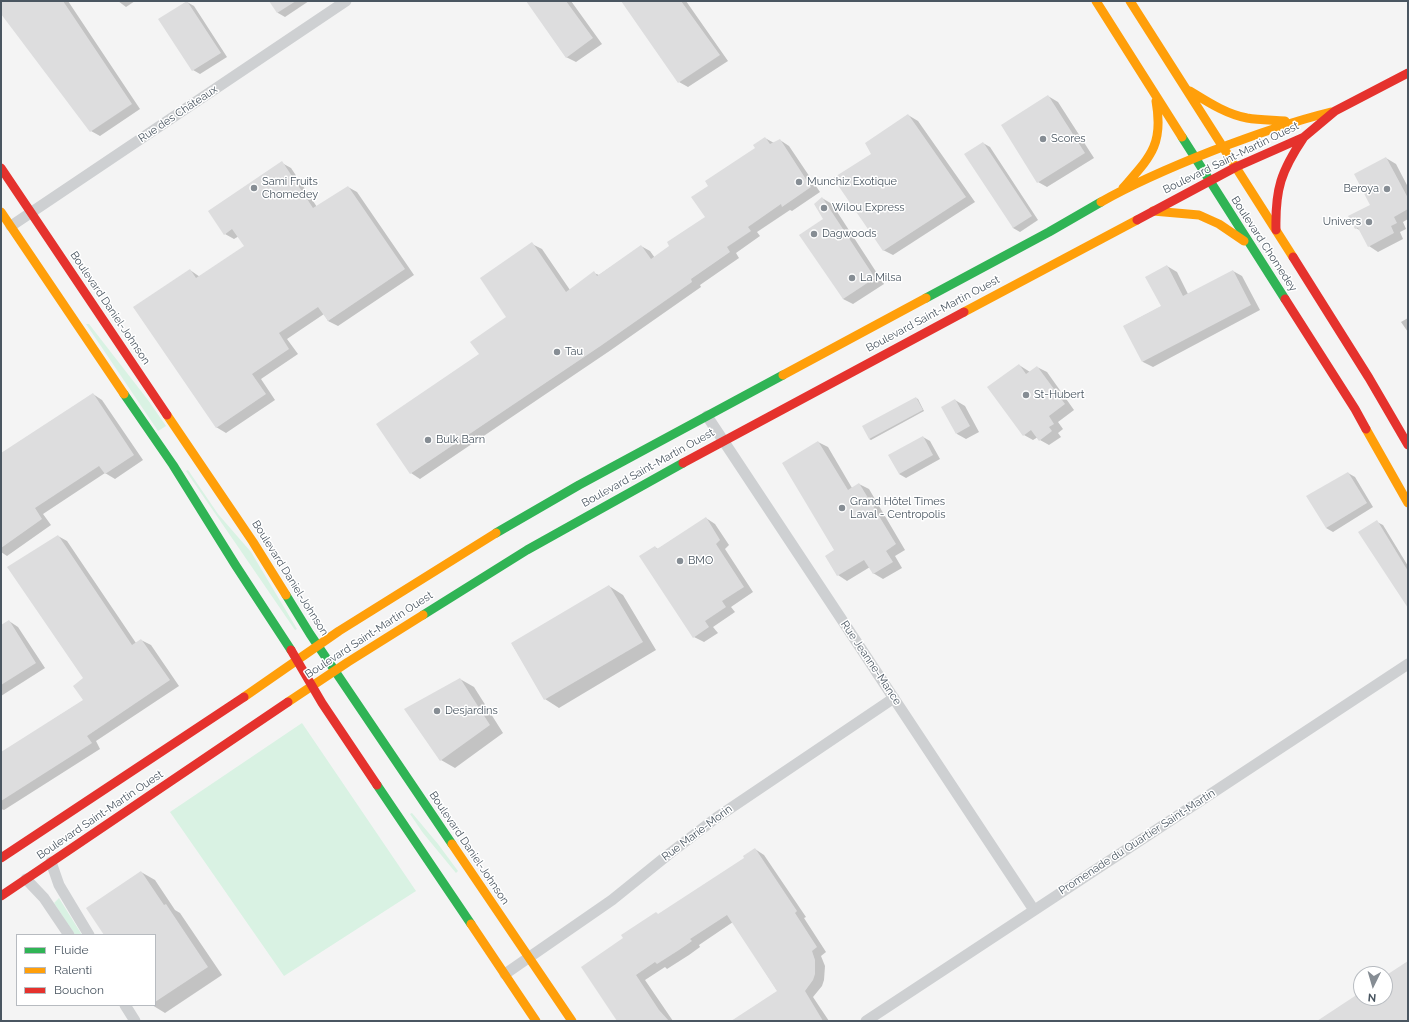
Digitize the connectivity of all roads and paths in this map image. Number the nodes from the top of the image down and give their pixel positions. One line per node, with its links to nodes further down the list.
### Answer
1 (346, 1): 18 (street, Rue des Châteaux)
2 (1096, 1): 5 (main road, Boulevard Chomedey)
3 (1130, 1): 6 (main road, Boulevard Chomedey)
4 (1408, 73): 7 (main road, Boulevard Saint-Martin Ouest)
5 (1153, 89): 11 (main road, Boulevard Chomedey); 15 (main road)
6 (1187, 90): 8 (main road); 10 (main road, Boulevard Chomedey)
7 (1335, 111): 8 (main road, Boulevard Saint-Martin Ouest); 9 (main road, Boulevard Saint-Martin Ouest)
8 (1295, 121): 10 (main road, Boulevard Saint-Martin Ouest)
9 (1304, 137): 12 (main road, Boulevard Saint-Martin Ouest); 20 (main road)
10 (1223, 147): 11 (main road, Boulevard Saint-Martin Ouest); 12 (main road, Boulevard Chomedey)
11 (1196, 158): 14 (main road, Boulevard Chomedey); 15 (main road, Boulevard Saint-Martin Ouest)
12 (1236, 167): 14 (main road, Boulevard Saint-Martin Ouest); 20 (main road, Boulevard Chomedey)
13 (1, 168): 18 (main road, Boulevard Daniel-Johnson)
14 (1210, 181): 16 (main road, Boulevard Saint-Martin Ouest); 21 (main road, Boulevard Chomedey)
15 (1120, 192): 22 (main road, Boulevard Saint-Martin Ouest)
16 (1152, 211): 21 (main road); 23 (main road, Boulevard Saint-Martin Ouest)
17 (1, 212): 19 (main road)
18 (31, 213): 19 (street, Rue des Châteaux); 26 (main road, Boulevard Daniel-Johnson)
19 (11, 226): 27 (main road)
20 (1276, 231): 24 (main road, Boulevard Chomedey)
21 (1251, 245): 25 (main road, Boulevard Chomedey)
22 (707, 416): 23 (street, Rue Jeanne-Mance); 26 (main road, Boulevard Saint-Martin Ouest)
23 (723, 440): 29 (main road, Boulevard Saint-Martin Ouest); 31 (street, Rue Jeanne-Mance)
24 (1408, 445)
25 (1408, 503)
26 (318, 646): 27 (main road, Boulevard Saint-Martin Ouest); 29 (main road, Boulevard Daniel-Johnson)
27 (297, 660): 30 (main road); 32 (main road, Boulevard Saint-Martin Ouest)
28 (1408, 664): 36 (street, Promenade du Quartier Saint-Martin)
29 (335, 670): 30 (main road, Boulevard Saint-Martin Ouest); 39 (main road, Boulevard Daniel-Johnson)
30 (312, 686): 33 (main road, Boulevard Saint-Martin Ouest); 40 (main road)
31 (894, 698): 36 (street, Rue Jeanne-Mance); 39 (street, Rue Marie-Morin)
32 (1, 858)
33 (51, 862): 34 (main road, Boulevard Saint-Martin Ouest); 38 (street)
34 (26, 879): 35 (main road, Boulevard Saint-Martin Ouest); 37 (street)
35 (1, 896)
36 (1034, 910): 45 (street, Promenade du Quartier Saint-Martin)
37 (68, 934)
38 (88, 934)
39 (529, 958): 40 (street, Rue Marie-Morin); 44 (main road, Boulevard Daniel-Johnson)
40 (505, 974): 43 (main road)
41 (126, 1006): 42 (street)
42 (135, 1021)
43 (536, 1021)
44 (572, 1021)
45 (866, 1021)

